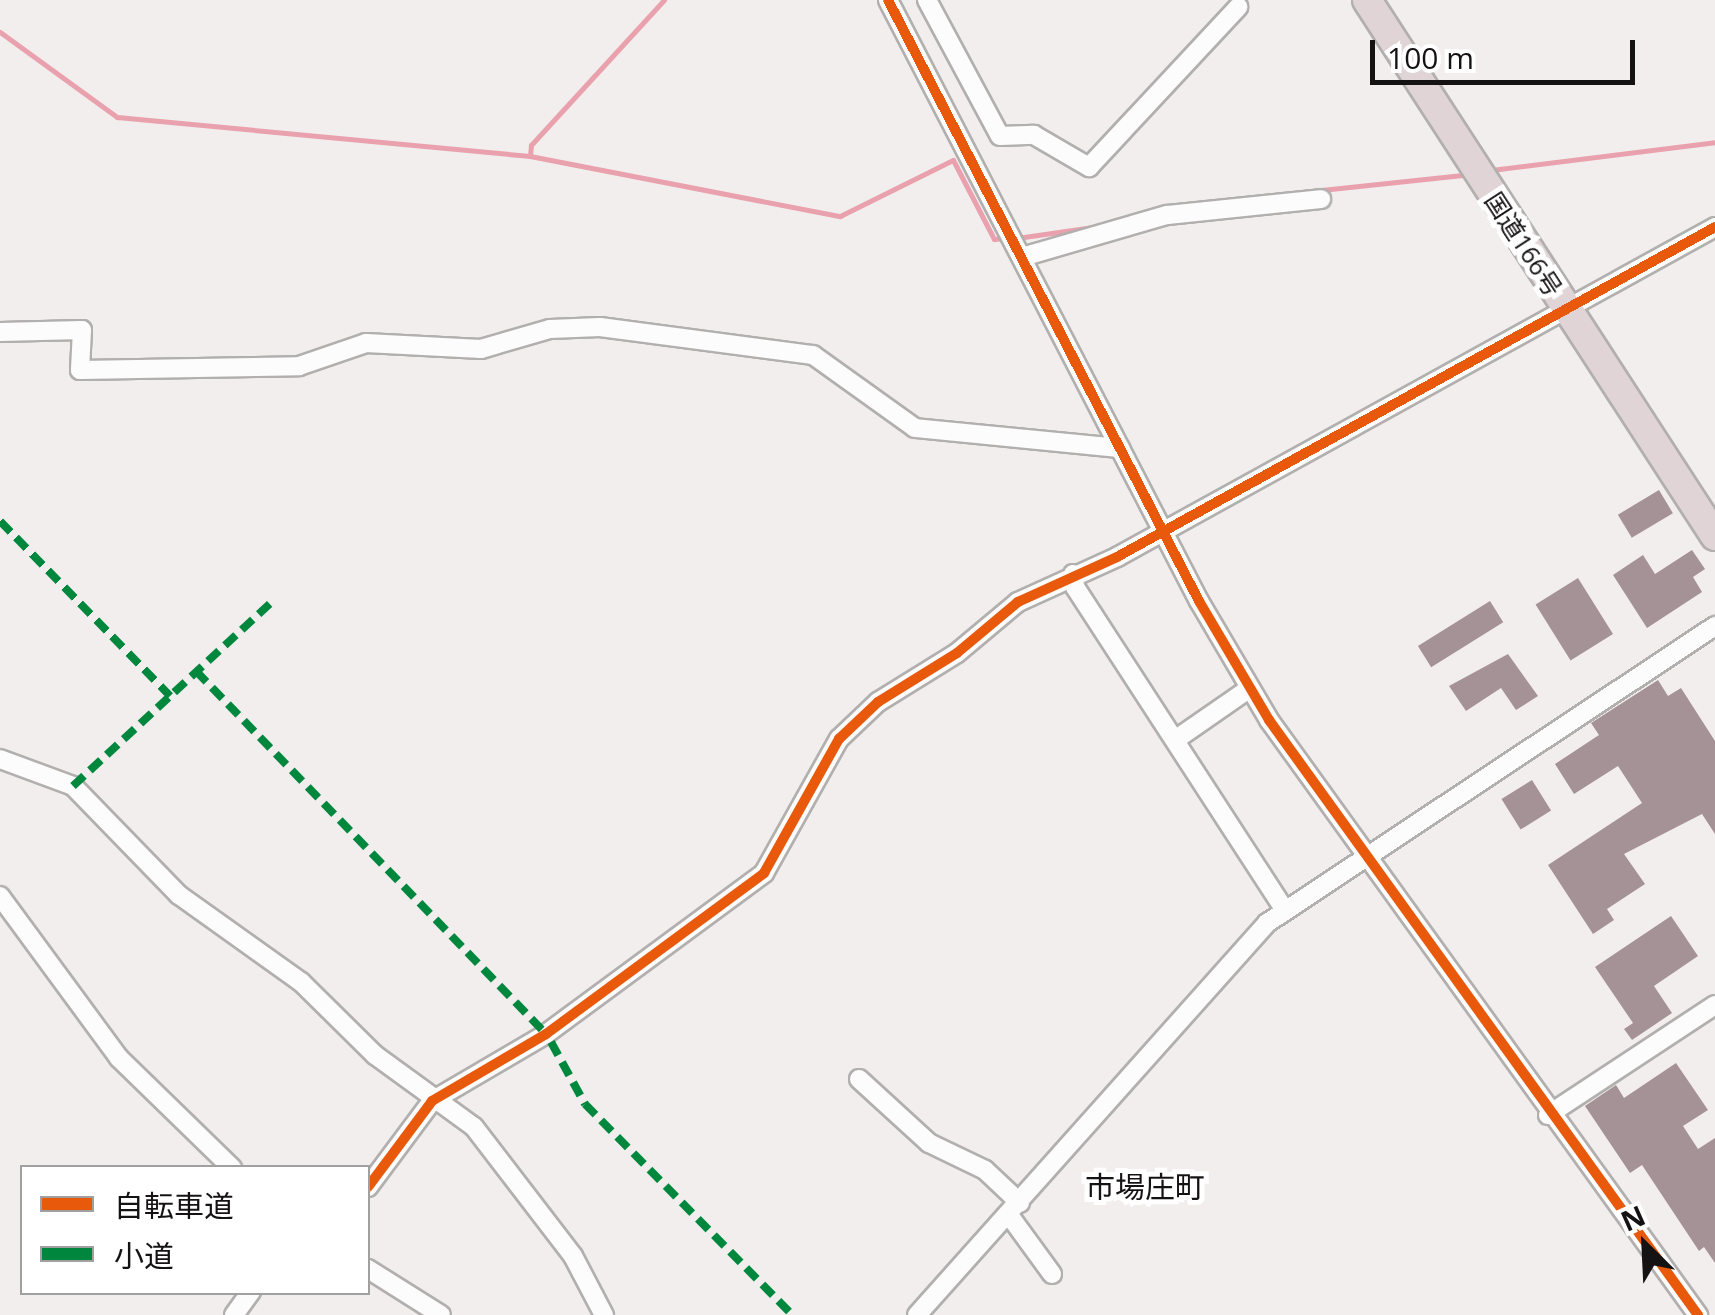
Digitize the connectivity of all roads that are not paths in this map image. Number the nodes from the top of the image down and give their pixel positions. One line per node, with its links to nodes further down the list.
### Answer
1 (888, 0): 7 (street)
2 (927, 0): 4 (street)
3 (1367, 0): 8 (highway, 国道166号)
4 (1238, 7)
5 (1320, 198): 7 (street)
6 (1715, 227): 8 (street)
7 (1019, 253): 10 (street)
8 (1566, 307): 11 (street); 12 (highway, 国道166号)
9 (0, 332): 10 (street)
10 (1120, 448): 11 (street)
11 (1163, 531): 13 (street); 15 (street)
12 (1715, 536)
13 (1073, 574): 16 (street); 23 (street)
14 (1715, 626): 18 (street)
15 (1250, 688): 16 (street); 18 (street)
16 (1175, 740): 20 (street)
17 (0, 759): 23 (street)
18 (1362, 858): 20 (street); 24 (street)
19 (0, 896): 25 (street)
20 (1284, 909): 27 (street)
21 (1715, 1005): 24 (street)
22 (860, 1079): 27 (street)
23 (432, 1101): 26 (street); 31 (street)
24 (1548, 1115): 33 (street)
25 (229, 1165)
26 (370, 1184)
27 (1015, 1209): 29 (street); 32 (street)
28 (370, 1270): 30 (street)
29 (1052, 1274)
30 (441, 1315)
31 (604, 1315)
32 (916, 1315)
33 (1698, 1315)

